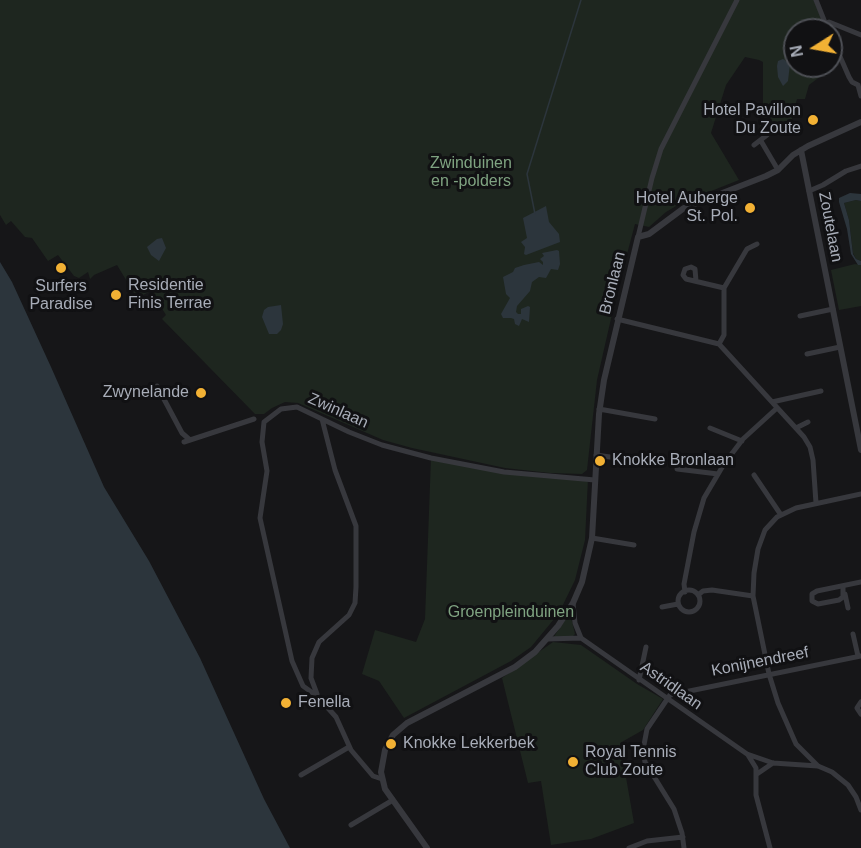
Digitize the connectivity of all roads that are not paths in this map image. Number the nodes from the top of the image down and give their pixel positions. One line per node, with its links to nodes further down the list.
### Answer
1 (737, 0): 17 (street)
2 (816, 0): 3 (street)
3 (824, 18)
4 (843, 27): 5 (street)
5 (861, 35)
6 (843, 63): 7 (street)
7 (860, 84): 8 (street)
8 (861, 96)
9 (861, 122): 13 (street, Bronlaan)
10 (767, 135): 11 (street)
11 (761, 141): 12 (street); 15 (street)
12 (754, 145)
13 (801, 150): 15 (street, Bronlaan); 16 (street, Zoutelaan)
14 (861, 166): 16 (street)
15 (778, 170): 17 (street, Bronlaan)
16 (809, 191): 21 (street, Zoutelaan)
17 (638, 237): 23 (street, Bronlaan)
18 (757, 244): 20 (street)
19 (696, 281): 20 (street)
20 (724, 288): 24 (street)
21 (833, 309): 22 (street); 25 (street, Zoutelaan)
22 (800, 316)
23 (617, 320): 24 (street); 31 (street, Bronlaan)
24 (719, 344): 29 (street)
25 (840, 347): 26 (street); 39 (street, Zoutelaan)
26 (807, 354)
27 (157, 386): 32 (street)
28 (821, 391): 29 (street)
29 (772, 402): 30 (street)
30 (777, 408): 37 (street); 38 (street)
31 (599, 409): 34 (street); 40 (street, Bronlaan)
32 (254, 419)
33 (322, 419): 45 (street, Zwinlaan); 67 (street); 69 (street, Zwinlaan)
34 (655, 419)
35 (808, 422): 37 (street)
36 (710, 428): 38 (street)
37 (796, 428): 47 (street)
38 (742, 441): 43 (street)
39 (861, 450)
40 (596, 455): 41 (street); 45 (street, Bronlaan)
41 (652, 463)
42 (677, 468): 43 (street)
43 (718, 474): 53 (street)
44 (754, 475): 48 (street)
45 (595, 480): 49 (street, Bronlaan)
46 (861, 494): 47 (street)
47 (816, 503): 48 (street)
48 (781, 515): 56 (street)
49 (592, 538): 50 (street); 57 (street, Bronlaan)
50 (634, 545)
51 (861, 582): 52 (street)
52 (843, 586): 54 (street); 54 (street)
53 (685, 592): 55 (street); 58 (street)
54 (844, 593): 60 (street)
55 (698, 595): 56 (street); 58 (street)
56 (753, 596): 66 (street)
57 (573, 603): 62 (street); 63 (street, Bronlaan)
58 (678, 604): 59 (street)
59 (662, 607)
60 (848, 608)
61 (853, 634): 65 (street)
62 (580, 638): 63 (street); 68 (street, Astridlaan)
63 (547, 639): 82 (street, Bronlaan)
64 (646, 647): 68 (street)
65 (860, 656): 66 (street, Konijnendreef)
66 (769, 674): 71 (street, Konijnendreef); 76 (street)
67 (311, 678): 69 (street); 70 (street)
68 (639, 680): 71 (street, Astridlaan)
69 (300, 681): 70 (street, Zwinlaan)
70 (317, 696): 74 (street, Zwinlaan)
71 (667, 699): 75 (street, Astridlaan); 87 (street)
72 (861, 702): 73 (street)
73 (861, 714)
74 (349, 747): 81 (street); 82 (street, Zwinlaan)
75 (747, 754): 77 (street); 80 (street)
76 (808, 757): 78 (street); 79 (street)
77 (773, 763): 78 (street); 80 (street)
78 (805, 766): 79 (street)
79 (818, 766): 83 (street)
80 (757, 774): 91 (street)
81 (301, 775)
82 (382, 779): 84 (street)
83 (859, 796): 85 (street)
84 (393, 800): 86 (street); 88 (street)
85 (861, 810)
86 (351, 825)
87 (683, 837): 89 (street); 90 (street)
88 (427, 848)
89 (629, 848)
90 (684, 848)
91 (770, 848)

